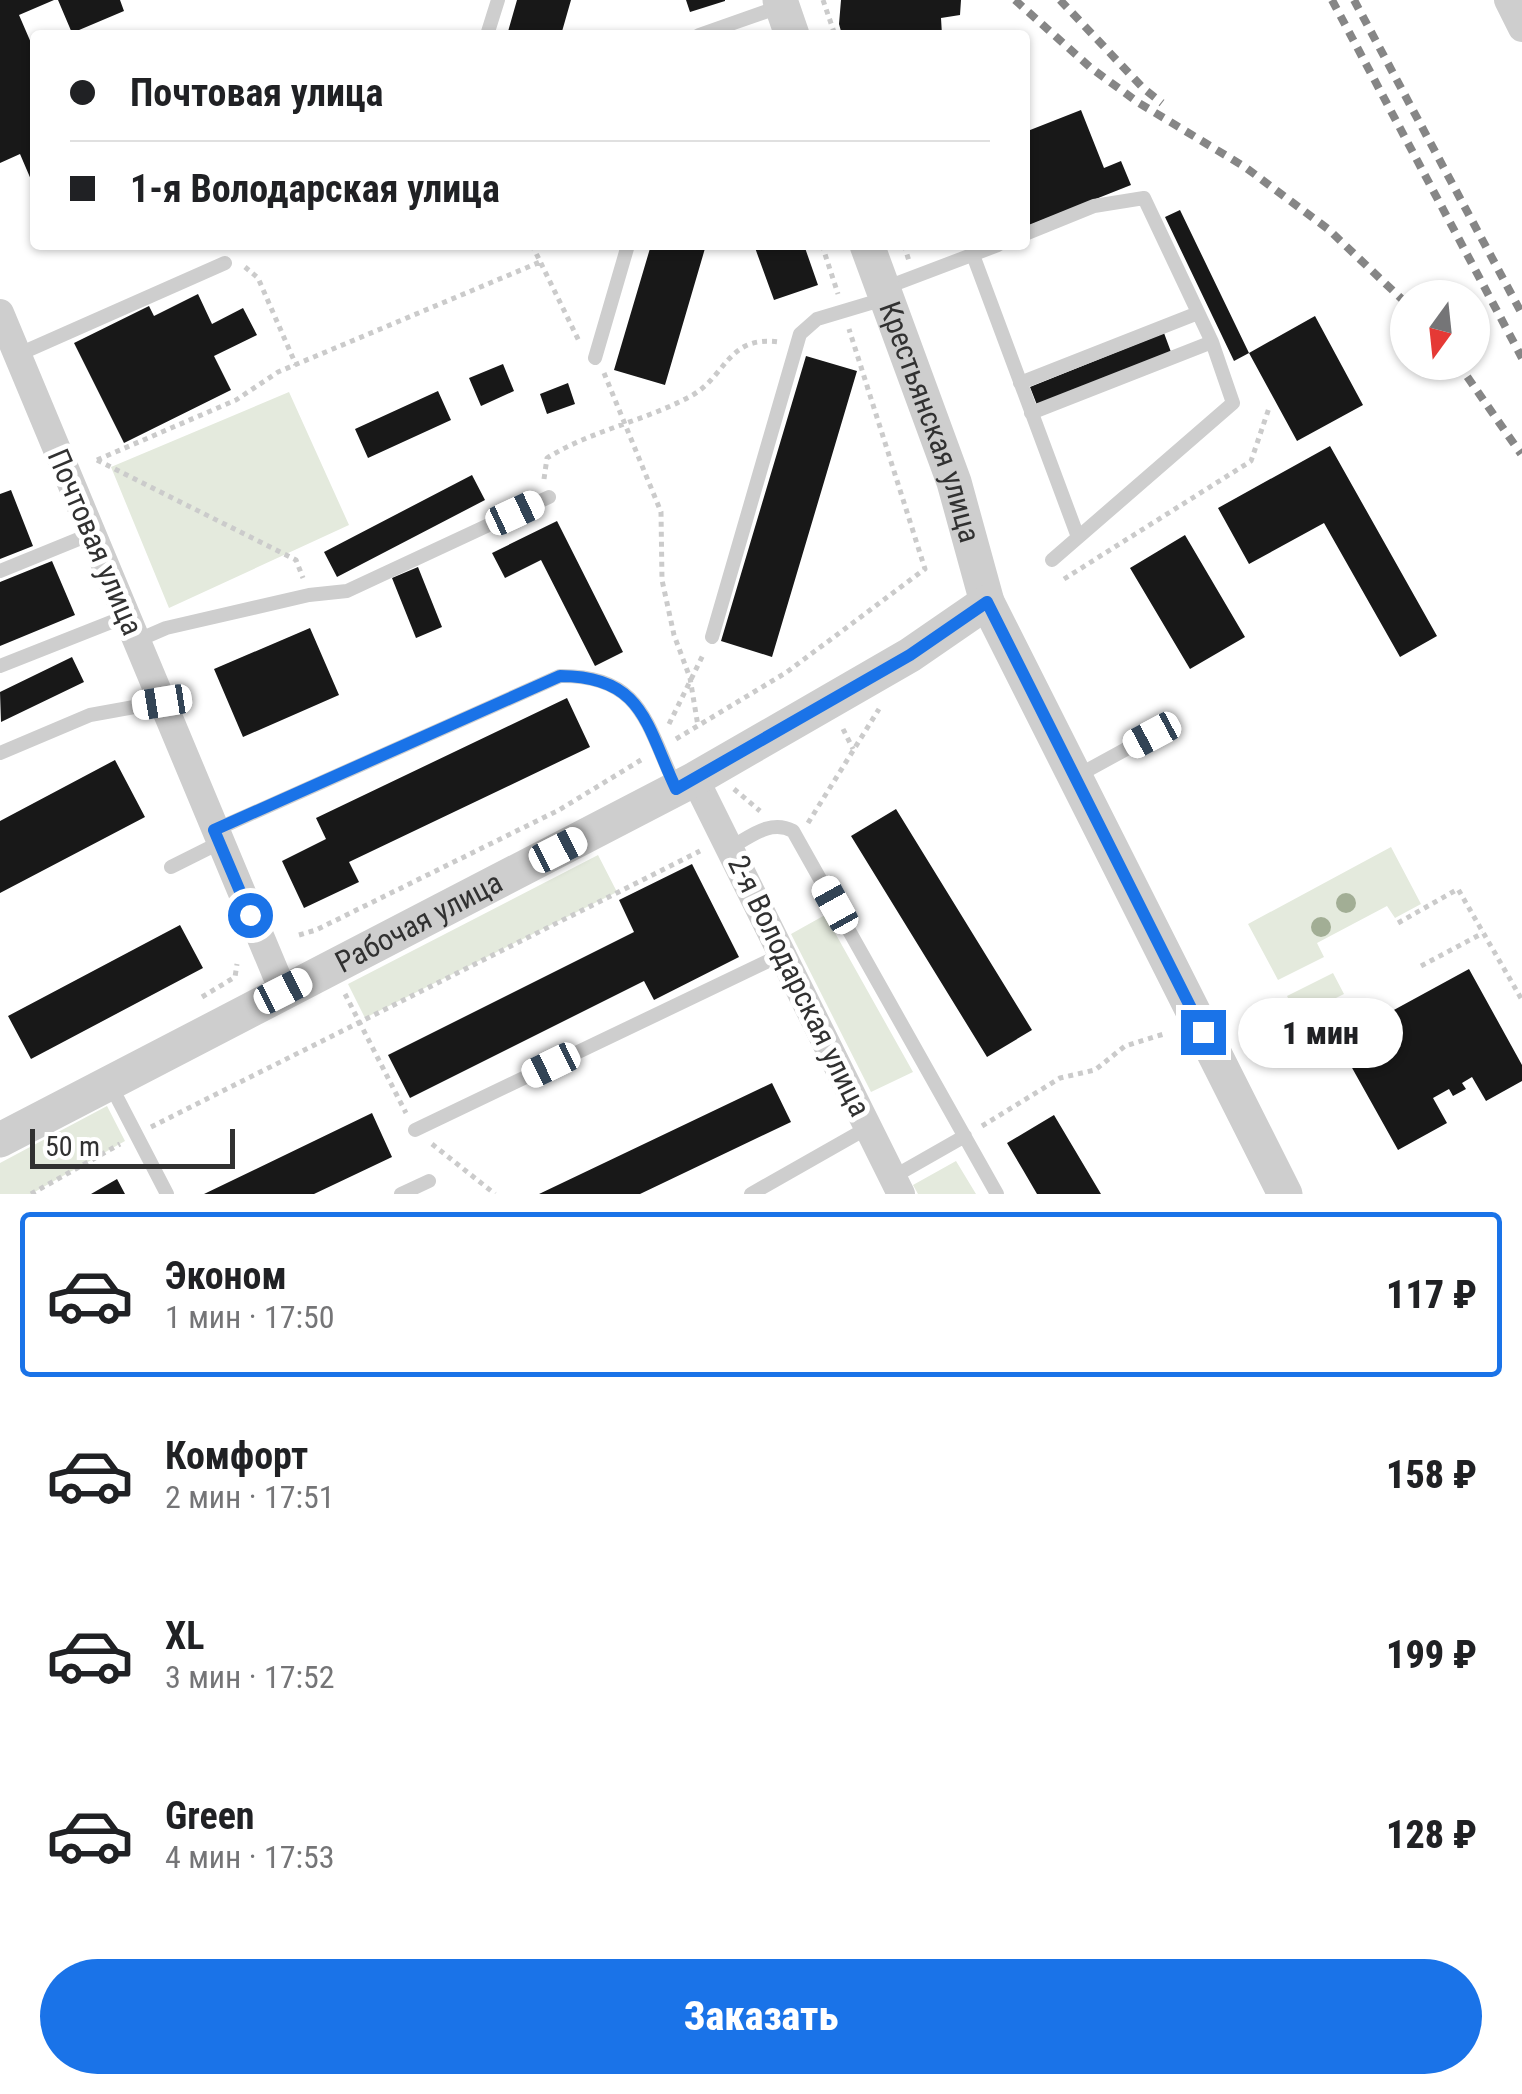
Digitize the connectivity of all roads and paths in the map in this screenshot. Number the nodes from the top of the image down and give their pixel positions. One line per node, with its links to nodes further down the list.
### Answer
1 (498, 0): 6 (lane)
2 (823, 0): 8 (path)
3 (1508, 0): 5 (street)
4 (785, 14): 7 (lane)
5 (1522, 28)
6 (489, 30)
7 (719, 30)
8 (833, 30)
9 (1030, 232): 19 (lane)
10 (627, 250): 24 (lane)
11 (824, 250): 18 (path)
12 (869, 250): 17 (street, Крестьянская улица)
13 (985, 250): 14 (lane)
14 (972, 255): 17 (lane); 26 (lane)
15 (540, 262): 25 (path)
16 (225, 263): 23 (lane); 25 (path)
17 (883, 294): 18 (lane); 37 (street, Крестьянская улица)
18 (844, 312): 22 (lane); 45 (path)
19 (1198, 313): 21 (lane); 26 (lane)
20 (0, 314): 23 (street, Почтовая улица)
21 (1212, 342): 28 (lane); 32 (lane)
22 (796, 344): 29 (path); 39 (lane)
23 (17, 355): 31 (street, Почтовая улица)
24 (595, 358)
25 (296, 364): 36 (path)
26 (1020, 383): 28 (lane)
27 (1269, 408): 35 (path)
28 (1031, 413): 32 (lane)
29 (624, 422): 30 (path); 41 (path)
30 (548, 497): 36 (lane)
31 (91, 534): 34 (lane); 38 (street, Почтовая улица)
32 (1078, 537): 33 (lane)
33 (1052, 560)
34 (0, 571)
35 (1064, 579)
36 (309, 595): 38 (lane)
37 (987, 602): 50 (street, Крестьянская улица); 51 (street, Рабочая улица)
38 (130, 629): 40 (lane); 42 (street, Почтовая улица)
39 (712, 637): 41 (path)
40 (0, 666)
41 (690, 678): 45 (path); 48 (path)
42 (162, 702): 49 (lane); 54 (street, Почтовая улица)
43 (880, 708): 47 (path)
44 (840, 722): 47 (path)
45 (698, 726): 48 (path)
46 (1152, 735): 50 (lane)
47 (852, 749): 55 (path)
48 (658, 750): 51 (lane); 54 (lane); 60 (path)
49 (0, 753)
50 (1075, 777): 81 (street, Крестьянская улица)
51 (686, 784): 56 (street, 2-я Володарская улица); 64 (street, Рабочая улица)
52 (730, 786): 53 (path)
53 (777, 826): 55 (lane); 56 (lane)
54 (216, 836): 57 (lane); 64 (street, Почтовая улица)
55 (798, 838): 72 (lane)
56 (728, 843): 61 (street, 2-я Володарская улица); 66 (path)
57 (171, 866)
58 (1398, 923): 59 (path)
59 (1483, 933): 62 (path); 65 (path)
60 (299, 935)
61 (783, 954): 69 (street, 2-я Володарская улица); 70 (lane)
62 (1421, 966)
63 (341, 987): 66 (path)
64 (283, 991): 68 (street, Рабочая улица)
65 (1522, 1000)
66 (358, 1022): 71 (path)
67 (1164, 1034): 72 (path)
68 (109, 1082): 71 (lane); 73 (street, Рабочая улица)
69 (869, 1128): 75 (street, 2-я Володарская улица); 79 (lane)
70 (415, 1130)
71 (136, 1134): 76 (path); 77 (lane)
72 (965, 1136): 75 (lane); 80 (lane)
73 (0, 1140)
74 (429, 1180): 78 (lane)
75 (897, 1186)
76 (31, 1194)
77 (167, 1194)
78 (401, 1194)
79 (751, 1194)
80 (997, 1194)
81 (1285, 1194)

